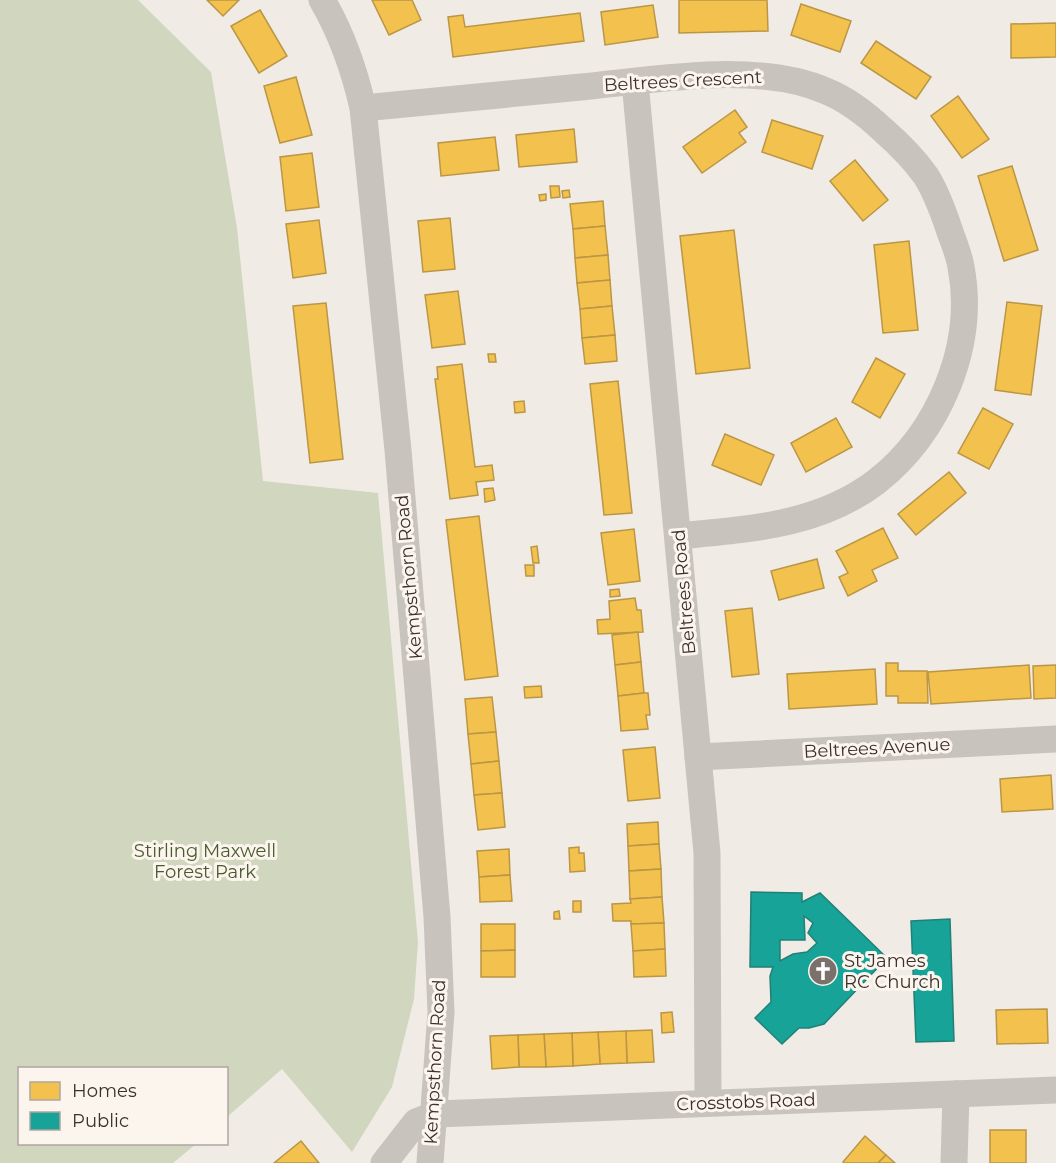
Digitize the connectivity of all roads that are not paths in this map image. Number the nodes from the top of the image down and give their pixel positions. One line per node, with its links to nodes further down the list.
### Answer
1 (322, 0): 3 (street, Kempsthorn Road)
2 (635, 82): 3 (street, Beltrees Crescent); 4 (street, Beltrees Road); 4 (street, Beltrees Crescent)
3 (363, 108): 10 (street, Kempsthorn Road)
4 (679, 536): 6 (street, Beltrees Road)
5 (1056, 739): 6 (street, Beltrees Avenue)
6 (698, 757): 9 (street, Beltrees Road)
7 (1056, 1090): 8 (street, Crosstobs Road)
8 (956, 1095): 9 (street, Crosstobs Road); 13 (street)
9 (708, 1103): 10 (street, Crosstobs Road)
10 (436, 1114): 11 (street); 12 (street, Kempsthorn Road)
11 (384, 1163)
12 (430, 1163)
13 (954, 1163)

